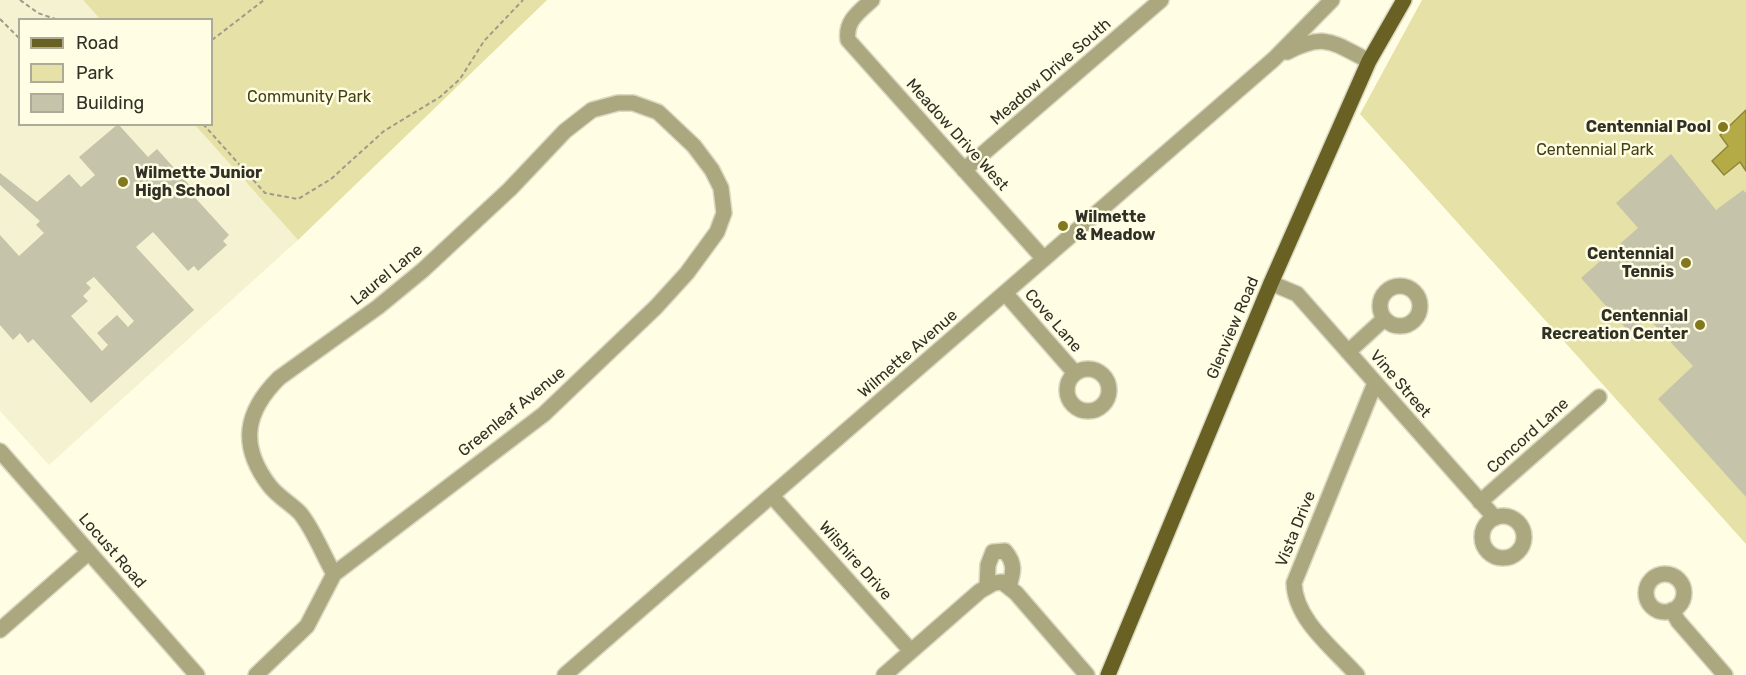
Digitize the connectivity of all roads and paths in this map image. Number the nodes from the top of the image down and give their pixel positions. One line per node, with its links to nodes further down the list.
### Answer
1 (20, 0): 8 (path)
2 (264, 0): 11 (path)
3 (523, 0): 14 (path)
4 (872, 0): 16 (street, Meadow Drive West)
5 (1161, 0): 16 (street, Meadow Drive South)
6 (1332, 0): 12 (street, Wilmette Avenue)
7 (1404, 0): 13 (main road, Glenview Road)
8 (52, 18)
9 (0, 19): 10 (path)
10 (18, 37)
11 (213, 39)
12 (1274, 59): 13 (street, Wilmette Avenue); 17 (street, Wilmette Avenue)
13 (1369, 61): 18 (main road, Glenview Road)
14 (205, 126)
15 (694, 146): 30 (street, Greenleaf Avenue); 30 (street, Laurel Lane)
16 (964, 170): 17 (street, Meadow Drive West)
17 (1044, 259): 19 (street, Wilmette Avenue)
18 (1272, 284): 21 (street, Vine Street); 41 (main road, Glenview Road)
19 (1005, 293): 22 (street, Cove Lane); 26 (street, Wilmette Avenue)
20 (1384, 319): 21 (street)
21 (1348, 352): 23 (street, Vine Street)
22 (1075, 373)
23 (1375, 383): 27 (street, Vine Street); 42 (street, Vista Drive)
24 (1599, 397): 27 (street, Concord Lane)
25 (0, 451): 29 (street, Locust Road)
26 (772, 496): 35 (street, Wilshire Drive); 38 (street, Wilmette Avenue)
27 (1480, 502): 28 (street, Vine Street)
28 (1495, 518)
29 (89, 552): 34 (street); 36 (street, Locust Road)
30 (334, 574): 37 (street, Greenleaf Avenue)
31 (987, 586): 32 (street); 32 (street); 35 (street)
32 (1009, 586): 40 (street)
33 (1672, 610): 43 (street)
34 (0, 630)
35 (911, 651): 39 (street)
36 (196, 675)
37 (256, 675)
38 (565, 675)
39 (884, 675)
40 (1087, 675)
41 (1108, 675)
42 (1357, 675)
43 (1725, 675)

